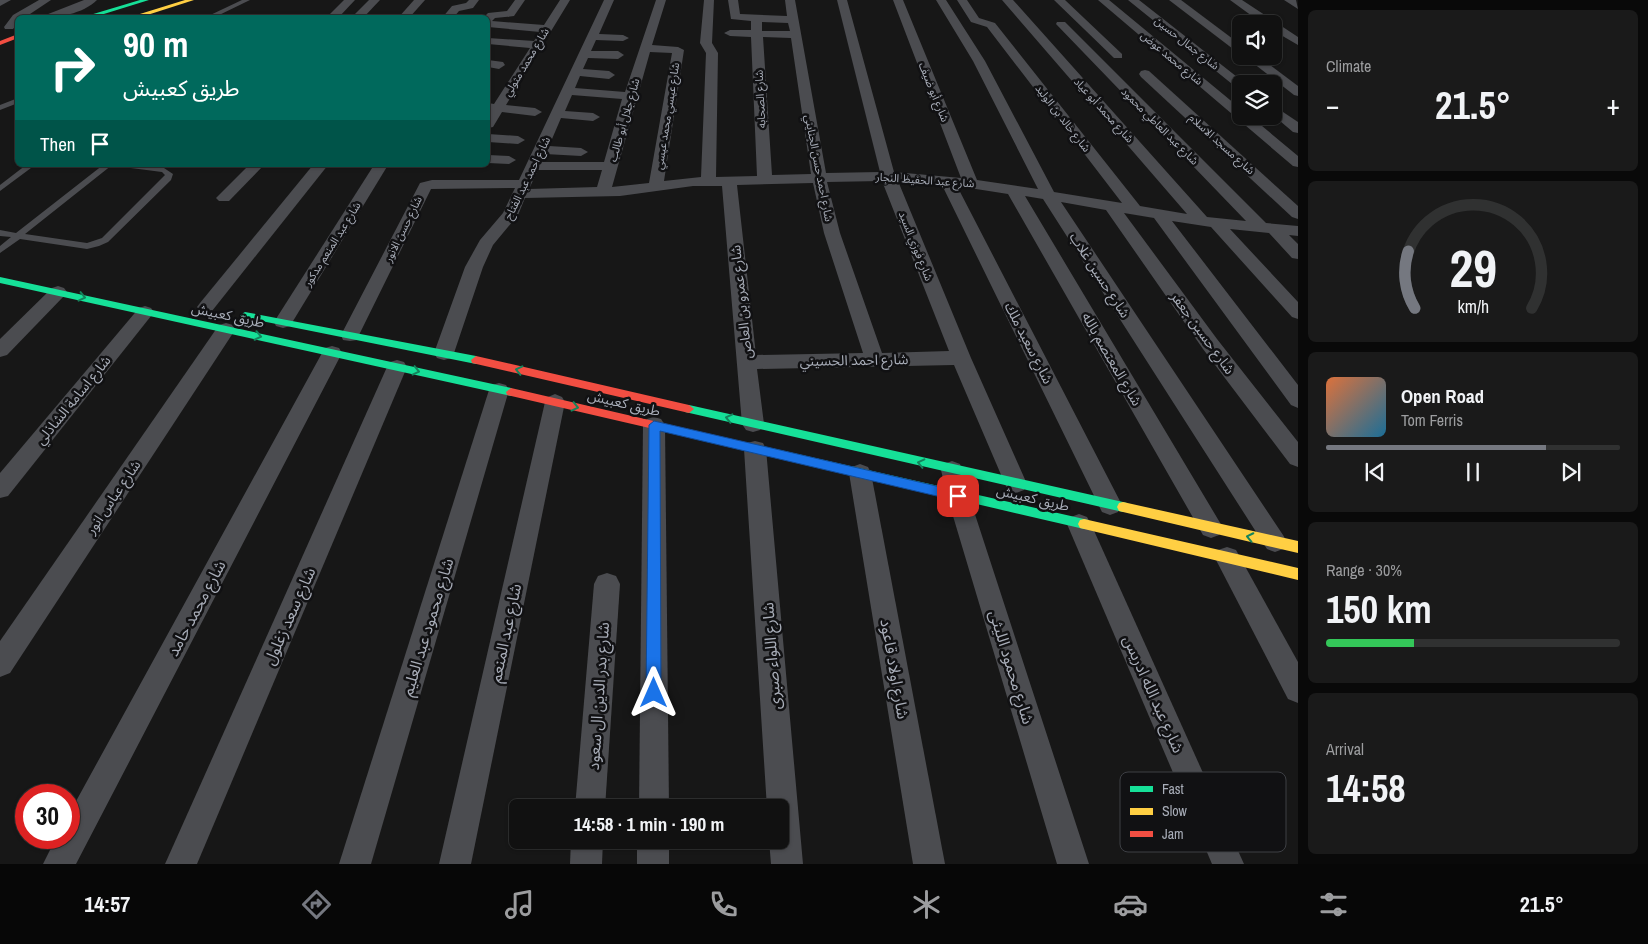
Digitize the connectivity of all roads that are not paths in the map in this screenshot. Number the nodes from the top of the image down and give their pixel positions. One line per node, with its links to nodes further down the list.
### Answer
1 (6, 0): 29 (street)
2 (46, 0): 31 (street)
3 (146, 0): 33 (main road)
4 (191, 0): 34 (main road)
5 (247, 0): 35 (lane)
6 (350, 0): 36 (street)
7 (375, 0): 37 (street)
8 (420, 0): 38 (street)
9 (520, 0): 41 (street)
10 (565, 0): 48 (street, شارع محمد متولي)
11 (609, 0): 54 (street, شارع احمد عبد الفتاح)
12 (661, 0): 61 (street, شارع جلال أبو طالب)
13 (709, 0): 107 (street)
14 (733, 0): 42 (street)
15 (790, 0): 43 (street, شارع احمد حسن الجنايني)
16 (842, 0): 102 (street, شارع فوزي السيد)
17 (898, 0): 108 (street, شارع أبو ضيف)
18 (940, 0): 114 (street, شارع حسين غلاب)
19 (962, 0): 117 (street, شارع خالد بن الوليد)
20 (1007, 0): 45 (street, شارع محمد أبو عياد)
21 (1058, 0): 64 (street)
22 (1103, 0): 70 (street, شارع محمد عوض)
23 (1133, 0): 71 (street, شارع جمال حسين)
24 (1174, 0): 59 (street)
25 (1235, 0): 40 (street)
26 (1288, 0): 30 (street)
27 (88, 2): 32 (street)
28 (472, 2): 39 (street)
29 (0, 3)
30 (1298, 6)
31 (20, 15)
32 (51, 15)
33 (94, 15)
34 (140, 15)
35 (214, 15)
36 (334, 15)
37 (359, 15)
38 (406, 15)
39 (450, 15)
40 (1257, 15)
41 (490, 17)
42 (756, 18): 43 (street); 51 (street, شارع الصحابه)
43 (794, 20): 52 (street, شارع احمد حسن الجنايني)
44 (1007, 20): 45 (street)
45 (1025, 21): 120 (street, شارع محمد أبو عياد)
46 (490, 24): 48 (street)
47 (1061, 24): 68 (street, شارع عبد العاطي محمود)
48 (547, 29): 60 (street, شارع محمد متولي)
49 (1282, 32): 58 (street)
50 (730, 33): 51 (street)
51 (757, 34): 52 (street); 104 (street, شارع الصحابه)
52 (796, 35): 103 (street, شارع احمد حسن الجنايني)
53 (15, 37): 57 (main road)
54 (593, 37): 55 (street); 62 (street, شارع احمد عبد الفتاح)
55 (623, 38)
56 (490, 41): 60 (street)
57 (0, 42)
58 (1298, 42)
59 (1232, 43)
60 (536, 45): 79 (street, شارع محمد متولي)
61 (646, 48): 74 (street, شارع جلال أبو طالب); 109 (street, شارع عيسي محمد عيسي)
62 (585, 54): 63 (street); 66 (street, شارع احمد عبد الفتاح)
63 (618, 55)
64 (1118, 56)
65 (1262, 65): 73 (street)
66 (577, 72): 67 (street); 72 (street, شارع احمد عبد الفتاح)
67 (609, 74)
68 (1108, 74): 69 (street); 121 (street, شارع عبد العاطي محمود)
69 (1136, 74): 70 (street); 75 (street, شارع مسجد الاسلام)
70 (1193, 75): 76 (street, شارع محمد عوض)
71 (1232, 78)
72 (568, 91): 74 (street); 82 (street, شارع احمد عبد الفتاح)
73 (1298, 92)
74 (630, 96): 95 (street, شارع جلال أبو طالب)
75 (1169, 96): 76 (street); 119 (street, شارع مسجد الاسلام)
76 (1218, 96): 80 (street, شارع محمد عوض)
77 (15, 101): 78 (lane)
78 (0, 108)
79 (493, 108): 81 (street)
80 (1232, 108)
81 (535, 112)
82 (557, 114): 83 (street); 89 (street, شارع احمد عبد الفتاح)
83 (593, 116)
84 (1282, 116): 86 (street)
85 (1253, 125): 93 (street, شارع محمد عوض)
86 (1298, 128)
87 (490, 138): 88 (street)
88 (518, 140)
89 (544, 143): 90 (street); 94 (street, شارع احمد عبد الفتاح)
90 (583, 146)
91 (490, 159): 92 (street)
92 (509, 160)
93 (1298, 163)
94 (533, 166): 95 (street); 111 (street, شارع احمد عبد الفتاح)
95 (610, 166): 113 (street, شارع جلال أبو طالب)
96 (28, 167): 110 (lane)
97 (105, 167): 124 (lane)
98 (139, 167): 124 (lane)
99 (255, 167): 115 (street)
100 (320, 167): 130 (street, شارع عباس انور)
101 (380, 167): 132 (street, شارع عبد المنعم مدكور)
102 (888, 176): 103 (street, شارع عبد الحفيظ النجار); 106 (street, شارع عبد الحفيظ النجار); 137 (street, شارع فوزي السيد)
103 (819, 178): 104 (street, شارع عبد الحفيظ النجار); 138 (street, شارع احمد حسن الجنايني)
104 (765, 180): 105 (street, شارع عبد الحفيظ النجار)
105 (729, 181): 107 (street, شارع عبد الحفيظ النجار); 140 (street, شارع عمرو بن العاص)
106 (947, 181): 108 (street, شارع عبد الحفيظ النجار); 153 (street, شارع سعيد ملك)
107 (708, 182): 109 (street, شارع عبد الحفيظ النجار)
108 (970, 183): 112 (street, شارع عبد الحفيظ النجار)
109 (656, 186): 113 (street, شارع عبد الحفيظ النجار)
110 (0, 189)
111 (523, 189): 113 (street, شارع عبد الحفيظ النجار); 134 (street, شارع حسن الانور); 136 (street, شارع احمد عبد الفتاح)
112 (1013, 189): 114 (street, شارع عبد الحفيظ النجار); 155 (street, شارع المعتصم بالله)
113 (603, 192)
114 (1048, 195): 116 (street, شارع عبد الحفيظ النجار); 156 (street, شارع حسين غلاب)
115 (224, 198)
116 (1111, 206): 117 (street, شارع عبد الحفيظ النجار); 147 (street, شارع حسين جعفر)
117 (1136, 211): 118 (street, شارع عبد الحفيظ النجار)
118 (1159, 214): 120 (street, شارع عبد الحفيظ النجار); 143 (street)
119 (1298, 214)
120 (1209, 221): 121 (street, شارع عبد الحفيظ النجار); 131 (street, شارع محمد أبو عياد)
121 (1267, 228): 122 (street, شارع عبد الحفيظ النجار); 126 (street, شارع عبد العاطي محمود)
122 (1298, 231)
123 (0, 233): 124 (lane)
124 (18, 236): 125 (lane)
125 (0, 250)
126 (1298, 254)
127 (0, 280): 128 (main road, طريق كعبيش)
128 (58, 292): 129 (main road, طريق كعبيش, one-way to 129); 135 (street)
129 (145, 312): 130 (main road, طريق كعبيش); 151 (street, شارع اسامة الشاذلي)
130 (216, 313): 132 (main road, طريق كعبيش); 134 (main road, طريق كعبيش, one-way to 134); 161 (street, شارع عباس انور)
131 (1298, 313)
132 (282, 322): 134 (main road, طريق كعبيش)
133 (376, 340): 134 (main road, طريق كعبيش); 136 (main road, طريق كعبيش); 139 (main road)
134 (341, 344): 139 (main road, طريق كعبيش); 169 (street, شارع محمد حامد)
135 (0, 350)
136 (444, 353): 146 (main road, طريق كعبيش, one-way to 136)
137 (961, 358): 138 (street, شارع احمد الحسيني); 150 (street, شارع فوزي السيد)
138 (874, 359): 140 (street, شارع احمد الحسيني)
139 (363, 360): 141 (main road, طريق كعبيش)
140 (747, 362): 146 (street, شارع عمرو بن العاص)
141 (397, 367): 142 (main road, طريق كعبيش, one-way to 142); 170 (street, شارع سعد زغلول)
142 (499, 390): 144 (main road, طريق كعبيش); 171 (street, شارع محمود عبد العليم)
143 (1298, 400)
144 (555, 402): 145 (main road, طريق كعبيش, one-way to 145); 172 (street, شارع عبد المنعم)
145 (654, 425): 146 (main road, طريق كعبيش); 165 (street)
146 (754, 436): 148 (main road, طريق كعبيش, one-way to 146); 149 (main road, طريق كعبيش); 175 (street, شارع اللواء صبرى)
147 (1298, 458)
148 (952, 470): 150 (main road, طريق كعبيش); 152 (street, شارع محمود الليثى)
149 (860, 473): 152 (main road, طريق كعبيش); 176 (street, شارع اولاد قاعود)
150 (1016, 484): 153 (main road, طريق كعبيش)
151 (0, 489)
152 (958, 496): 154 (main road, طريق كعبيش); 177 (street, شارع محمود الليثى)
153 (1110, 505): 155 (main road, طريق كعبيش)
154 (1079, 524): 158 (main road, طريق كعبيش); 163 (street, شارع عبد الله ادريس)
155 (1211, 528): 156 (main road, طريق كعبيش, one-way to 155)
156 (1275, 542): 157 (main road, طريق كعبيش)
157 (1298, 547)
158 (1227, 558): 159 (main road, طريق كعبيش); 162 (street)
159 (1298, 574)
160 (607, 584): 164 (street, شارع بدر الدين ال سعود)
161 (0, 664)
162 (1298, 689)
163 (1188, 772)
164 (591, 799)
165 (654, 799)
166 (587, 849): 173 (street)
167 (653, 849): 174 (street)
168 (1223, 852): 178 (street, شارع عبد الله ادريس)
169 (59, 864)
170 (180, 864)
171 (355, 864)
172 (455, 864)
173 (586, 864)
174 (653, 864)
175 (787, 864)
176 (929, 864)
177 (1073, 864)
178 (1228, 864)

